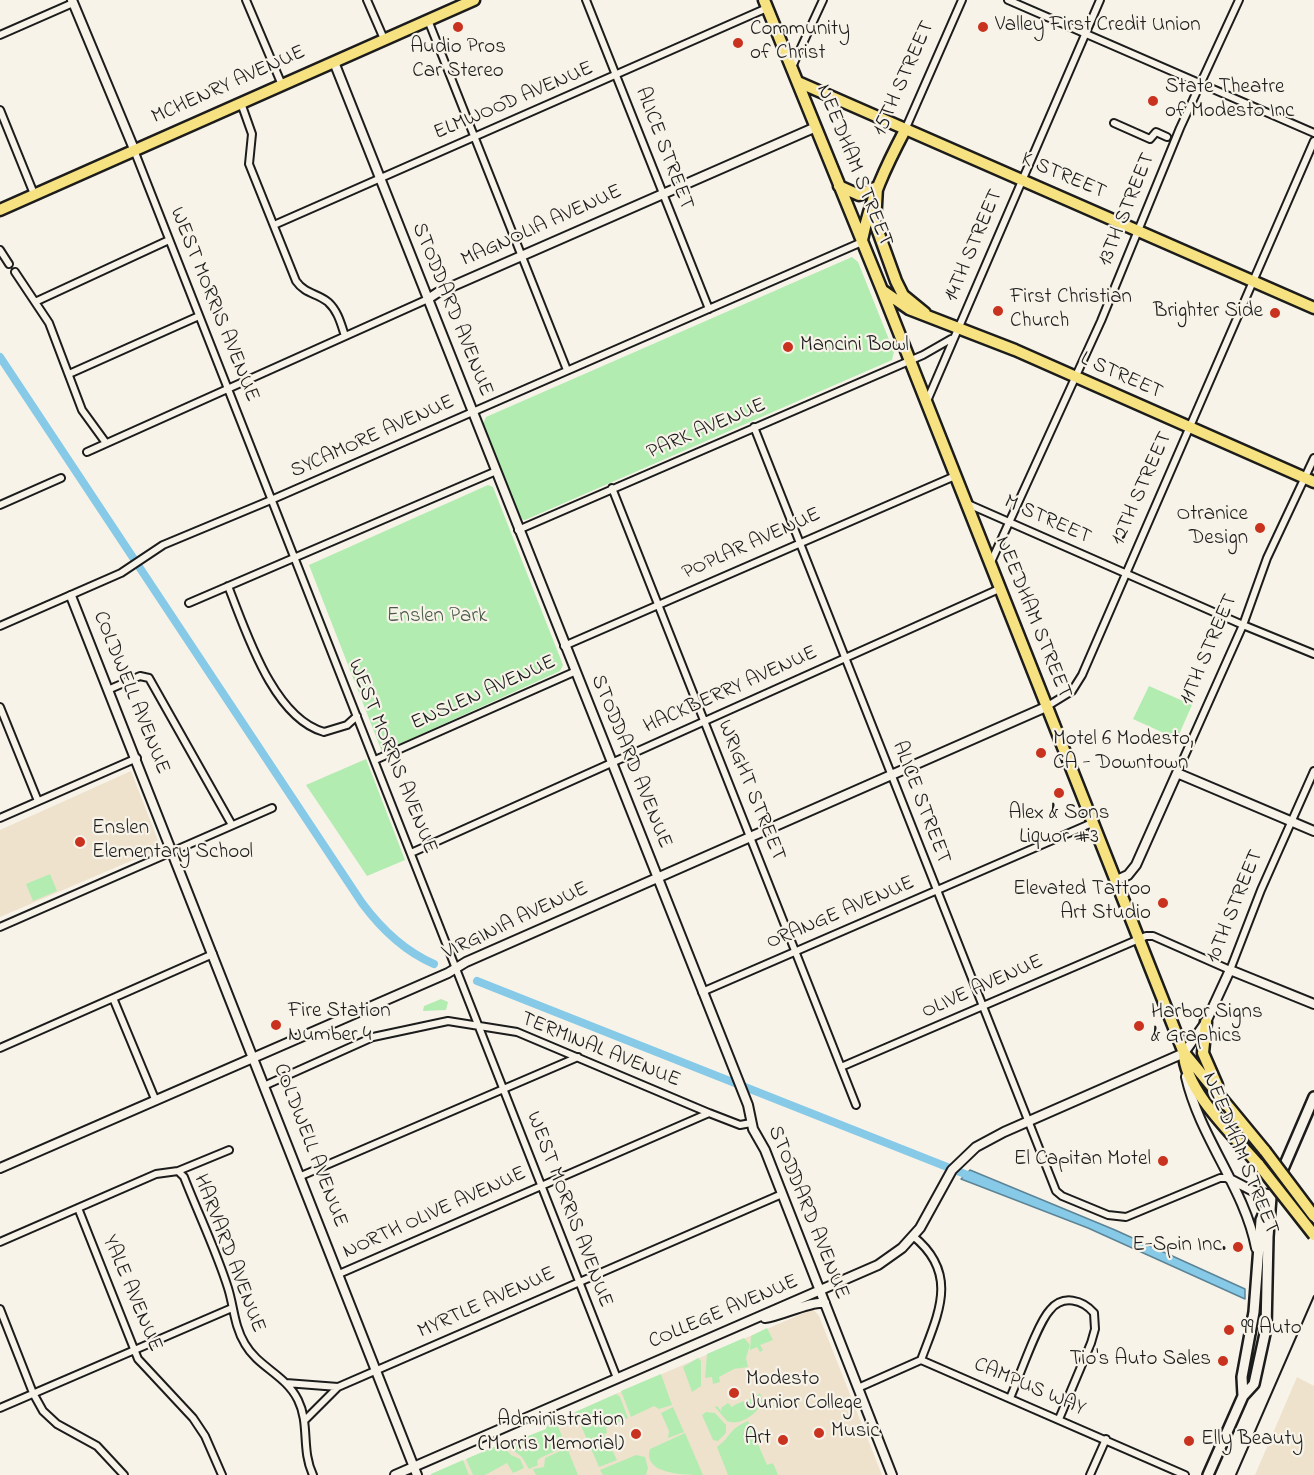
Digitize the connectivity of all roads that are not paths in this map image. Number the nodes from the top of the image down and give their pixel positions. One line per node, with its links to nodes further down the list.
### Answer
1 (246, 0): 21 (street)
2 (367, 0): 15 (street)
3 (474, 0): 12 (main road, MCHENRY AVENUE)
4 (586, 0): 18 (street, ALICE STREET)
5 (824, 0): 17 (street)
6 (962, 0): 26 (street, 15TH STREET)
7 (1008, 0): 13 (street)
8 (1100, 0): 13 (street, 14TH STREET)
9 (1239, 0): 20 (street, 13TH STREET)
10 (73, 2): 14 (street); 31 (street)
11 (765, 4): 17 (main road, NEEDHAM STREET); 18 (street, ELMWOOD AVENUE)
12 (428, 20): 15 (main road, MCHENRY AVENUE); 28 (street)
13 (1084, 33): 20 (street); 33 (street, 14TH STREET)
14 (0, 34)
15 (384, 39): 16 (main road, MCHENRY AVENUE)
16 (334, 62): 21 (main road, MCHENRY AVENUE); 32 (street, STODDARD AVENUE)
17 (792, 67): 19 (main road, NEEDHAM STREET)
18 (617, 75): 28 (street, ELMWOOD AVENUE); 37 (street, ALICE STREET)
19 (798, 82): 25 (main road, NEEDHAM STREET); 26 (main road, K STREET)
20 (1202, 84): 27 (street); 40 (street, 13TH STREET)
21 (282, 85): 22 (main road, MCHENRY AVENUE)
22 (241, 102): 31 (main road, MCHENRY AVENUE); 39 (street)
23 (0, 110): 36 (street)
24 (1114, 123): 29 (street)
25 (816, 127): 34 (main road, NEEDHAM STREET); 37 (street, MAGNOLIA AVENUE)
26 (905, 129): 33 (main road, K STREET); 35 (main road, 15TH STREET)
27 (1314, 133)
28 (475, 136): 32 (street, ELMWOOD AVENUE); 44 (street)
29 (1167, 136)
30 (1314, 141): 47 (street, 12TH STREET)
31 (134, 149): 36 (main road, MCHENRY AVENUE); 41 (street, WEST MORRIS AVENUE)
32 (380, 179): 39 (street, ELMWOOD AVENUE); 49 (street, STODDARD AVENUE)
33 (1021, 181): 40 (main road, K STREET); 55 (street, 14TH STREET)
34 (839, 186): 35 (main road); 42 (main road, NEEDHAM STREET)
35 (877, 187): 42 (main road, 15TH STREET); 54 (main road)
36 (34, 194): 38 (main road, MCHENRY AVENUE)
37 (662, 194): 44 (street, MAGNOLIA AVENUE); 52 (street, ALICE STREET)
38 (0, 210)
39 (274, 225): 56 (street)
40 (1138, 231): 47 (main road, K STREET); 61 (street, 13TH STREET)
41 (169, 240): 50 (street); 53 (street, WEST MORRIS AVENUE)
42 (862, 242): 48 (main road, NEEDHAM STREET); 52 (street, SYCAMORE AVENUE)
43 (0, 250): 45 (street)
44 (522, 255): 49 (street, MAGNOLIA AVENUE); 59 (street)
45 (9, 264)
46 (15, 272): 50 (street)
47 (1253, 282): 51 (main road, K STREET); 66 (street, 12TH STREET)
48 (882, 290): 54 (main road, L STREET); 58 (main road, NEEDHAM STREET)
49 (428, 299): 56 (street, MAGNOLIA AVENUE); 64 (street, STODDARD AVENUE)
50 (35, 302): 60 (street)
51 (1314, 308)
52 (709, 309): 59 (street, SYCAMORE AVENUE)
53 (199, 316): 60 (street); 62 (street, WEST MORRIS AVENUE)
54 (927, 316): 55 (main road, L STREET)
55 (959, 327): 57 (street, 14TH STREET); 61 (main road, L STREET)
56 (345, 336): 62 (street, MAGNOLIA AVENUE)
57 (951, 339): 58 (street, 14TH STREET); 63 (street, 14TH STREET)
58 (909, 360): 63 (main road, NEEDHAM STREET); 65 (street, PARK AVENUE)
59 (567, 370): 64 (street, SYCAMORE AVENUE)
60 (69, 374): 67 (street)
61 (1074, 378): 66 (main road, L STREET); 78 (street, 13TH STREET)
62 (229, 390): 67 (street, MAGNOLIA AVENUE); 75 (street, WEST MORRIS AVENUE)
63 (926, 403): 71 (main road, NEEDHAM STREET)
64 (472, 412): 70 (street, STODDARD AVENUE); 75 (street, SYCAMORE AVENUE)
65 (754, 427): 74 (street, PARK AVENUE); 80 (street, ALICE STREET)
66 (1189, 428): 73 (main road, L STREET); 83 (street, 12TH STREET)
67 (106, 443): 68 (street, MAGNOLIA AVENUE)
68 (87, 452)
69 (1314, 458): 73 (street, 11TH STREET)
70 (494, 472): 79 (street, STODDARD AVENUE); 81 (street)
71 (954, 476): 76 (main road, NEEDHAM STREET); 80 (street, POPLAR AVENUE)
72 (61, 478): 77 (street)
73 (1310, 480): 90 (street, 11TH STREET)
74 (612, 488): 79 (street, PARK AVENUE); 88 (street, WRIGHT STREET)
75 (272, 500): 81 (street, WEST MORRIS AVENUE); 86 (street, SYCAMORE AVENUE)
76 (965, 503): 78 (street, M STREET); 82 (main road, NEEDHAM STREET)
77 (0, 505)
78 (1008, 522): 82 (street, 13TH STREET); 83 (street, M STREET)
79 (518, 530): 91 (street, STODDARD AVENUE)
80 (799, 542): 88 (street, POPLAR AVENUE); 93 (street, ALICE STREET)
81 (294, 559): 84 (street); 98 (street, WEST MORRIS AVENUE)
82 (990, 565): 85 (main road, NEEDHAM STREET)
83 (1124, 573): 90 (street, M STREET); 96 (street, 12TH STREET)
84 (228, 586): 87 (street); 98 (street)
85 (999, 589): 93 (street, HACKBERRY AVENUE); 96 (main road, NEEDHAM STREET)
86 (71, 596): 89 (street, SYCAMORE AVENUE); 95 (street, COLDWELL AVENUE)
87 (189, 603)
88 (658, 604): 91 (street, POPLAR AVENUE); 99 (street, WRIGHT STREET)
89 (0, 626)
90 (1243, 626): 92 (street, M STREET); 104 (street, 11TH STREET)
91 (564, 646): 94 (street, STODDARD AVENUE)
92 (1314, 654)
93 (845, 658): 99 (street, HACKBERRY AVENUE); 105 (street, ALICE STREET)
94 (574, 672): 101 (street, ENSLEN AVENUE); 102 (street, STODDARD AVENUE)
95 (110, 689): 100 (street, COLDWELL AVENUE); 111 (street)
96 (1046, 707): 105 (street, VIRGINIA AVENUE); 110 (main road, NEEDHAM STREET)
97 (0, 708): 106 (street)
98 (357, 717): 101 (street, WEST MORRIS AVENUE)
99 (704, 721): 102 (street, HACKBERRY AVENUE); 113 (street, WRIGHT STREET)
100 (137, 758): 106 (street); 114 (street, COLDWELL AVENUE)
101 (375, 760): 115 (street, WEST MORRIS AVENUE)
102 (611, 764): 115 (street, HACKBERRY AVENUE); 116 (street, STODDARD AVENUE)
103 (1314, 771): 109 (street, 10TH STREET)
104 (1177, 773): 109 (street); 117 (street, 11TH STREET)
105 (891, 775): 113 (street, VIRGINIA AVENUE); 118 (street, ALICE STREET)
106 (38, 801): 108 (street)
107 (272, 808): 111 (street)
108 (0, 818)
109 (1292, 821): 112 (street); 124 (street, 10TH STREET)
110 (1092, 823): 117 (main road, NEEDHAM STREET); 118 (street, ORANGE AVENUE)
111 (232, 825): 114 (street)
112 (1314, 831)
113 (750, 837): 116 (street, VIRGINIA AVENUE); 121 (street, WRIGHT STREET)
114 (173, 852): 119 (street); 122 (street, COLDWELL AVENUE)
115 (411, 853): 123 (street, WEST MORRIS AVENUE)
116 (657, 878): 123 (street, VIRGINIA AVENUE); 125 (street, STODDARD AVENUE)
117 (1115, 881): 120 (main road, NEEDHAM STREET)
118 (936, 891): 121 (street, ORANGE AVENUE); 128 (street, ALICE STREET)
119 (0, 927)
120 (1138, 939): 124 (street); 128 (street, OLIVE AVENUE); 134 (main road, NEEDHAM STREET)
121 (796, 952): 125 (street, ORANGE AVENUE); 135 (street, WRIGHT STREET)
122 (213, 954): 126 (street); 132 (street, COLDWELL AVENUE)
123 (456, 968): 130 (street, WEST MORRIS AVENUE); 132 (street, VIRGINIA AVENUE)
124 (1230, 970): 127 (street); 129 (street, 10TH STREET)
125 (702, 992): 143 (street, STODDARD AVENUE)
126 (113, 998): 131 (street); 139 (street)
127 (1314, 1004)
128 (982, 1006): 135 (street, OLIVE AVENUE); 142 (street, ALICE STREET)
129 (1206, 1022): 134 (street, 10TH STREET); 144 (main road)
130 (479, 1025): 133 (street, TERMINAL AVENUE); 136 (street, TERMINAL AVENUE); 137 (street, WEST MORRIS AVENUE)
131 (0, 1048)
132 (255, 1057): 136 (street, COLDWELL AVENUE); 139 (street, VIRGINIA AVENUE)
133 (578, 1057): 137 (street); 141 (street, TERMINAL AVENUE)
134 (1184, 1057): 142 (street, COLLEGE AVENUE); 144 (main road); 149 (street, NEEDHAM STREET); 155 (main road, bridge)
135 (841, 1067): 140 (street, WRIGHT STREET)
136 (266, 1085): 148 (street, COLDWELL AVENUE)
137 (503, 1088): 148 (street); 150 (street, WEST MORRIS AVENUE)
138 (1314, 1097): 152 (main road)
139 (155, 1099): 146 (street, VIRGINIA AVENUE)
140 (856, 1105)
141 (709, 1113): 143 (street, TERMINAL AVENUE); 150 (street, NORTH OLIVE AVENUE)
142 (1028, 1122): 149 (street, ALICE STREET); 156 (street, COLLEGE AVENUE)
143 (751, 1123): 151 (street, STODDARD AVENUE)
144 (1242, 1123): 154 (main road, bridge)
145 (229, 1149): 147 (street)
146 (0, 1168)
147 (175, 1171): 153 (street); 163 (street, HARVARD AVENUE)
148 (301, 1176): 159 (street, COLDWELL AVENUE)
149 (1228, 1178): 152 (street); 158 (street, NEEDHAM STREET)
150 (541, 1186): 159 (street, NORTH OLIVE AVENUE); 160 (street, WEST MORRIS AVENUE)
151 (782, 1194): 160 (street, MYRTLE AVENUE); 161 (street, STODDARD AVENUE)
152 (1271, 1194): 158 (main road); 174 (main road)
153 (78, 1208): 157 (street); 166 (street, YALE AVENUE)
154 (1314, 1216)
155 (1314, 1235)
156 (913, 1236): 161 (street, COLLEGE AVENUE); 167 (street)
157 (0, 1242)
158 (1257, 1251): 174 (main road)
159 (339, 1274): 168 (street, COLDWELL AVENUE)
160 (578, 1281): 168 (street, MYRTLE AVENUE); 169 (street, WEST MORRIS AVENUE)
161 (820, 1291): 162 (street, STODDARD AVENUE); 165 (street, COLLEGE AVENUE)
162 (825, 1303): 165 (street); 172 (street, STODDARD AVENUE)
163 (232, 1308): 166 (street); 170 (street, HARVARD AVENUE)
164 (0, 1309): 173 (street)
165 (754, 1320): 169 (street, COLLEGE AVENUE)
166 (134, 1350): 173 (street); 182 (street, YALE AVENUE)
167 (921, 1360): 172 (street); 175 (street, CAMPUS WAY)
168 (376, 1371): 171 (street, MYRTLE AVENUE); 180 (street, COLDWELL AVENUE)
169 (617, 1378): 180 (street, COLLEGE AVENUE)
170 (286, 1383): 171 (street, MYRTLE AVENUE); 178 (street, HARVARD AVENUE)
171 (338, 1387): 178 (street, MYRTLE AVENUE)
172 (858, 1388): 185 (street, STODDARD AVENUE)
173 (33, 1393): 176 (street); 181 (street)
174 (1243, 1396): 188 (main road)
175 (1010, 1398): 177 (street, CAMPUS WAY); 177 (street)
176 (0, 1408)
177 (1059, 1419): 179 (street, CAMPUS WAY)
178 (305, 1420): 183 (street, HARVARD AVENUE)
179 (1106, 1439): 186 (street); 187 (street, CAMPUS WAY)
180 (415, 1471): 184 (street, COLLEGE AVENUE)
181 (124, 1475)
182 (222, 1475)
183 (313, 1475)
184 (395, 1475)
185 (892, 1475)
186 (1090, 1475)
187 (1185, 1475)
188 (1208, 1475)

